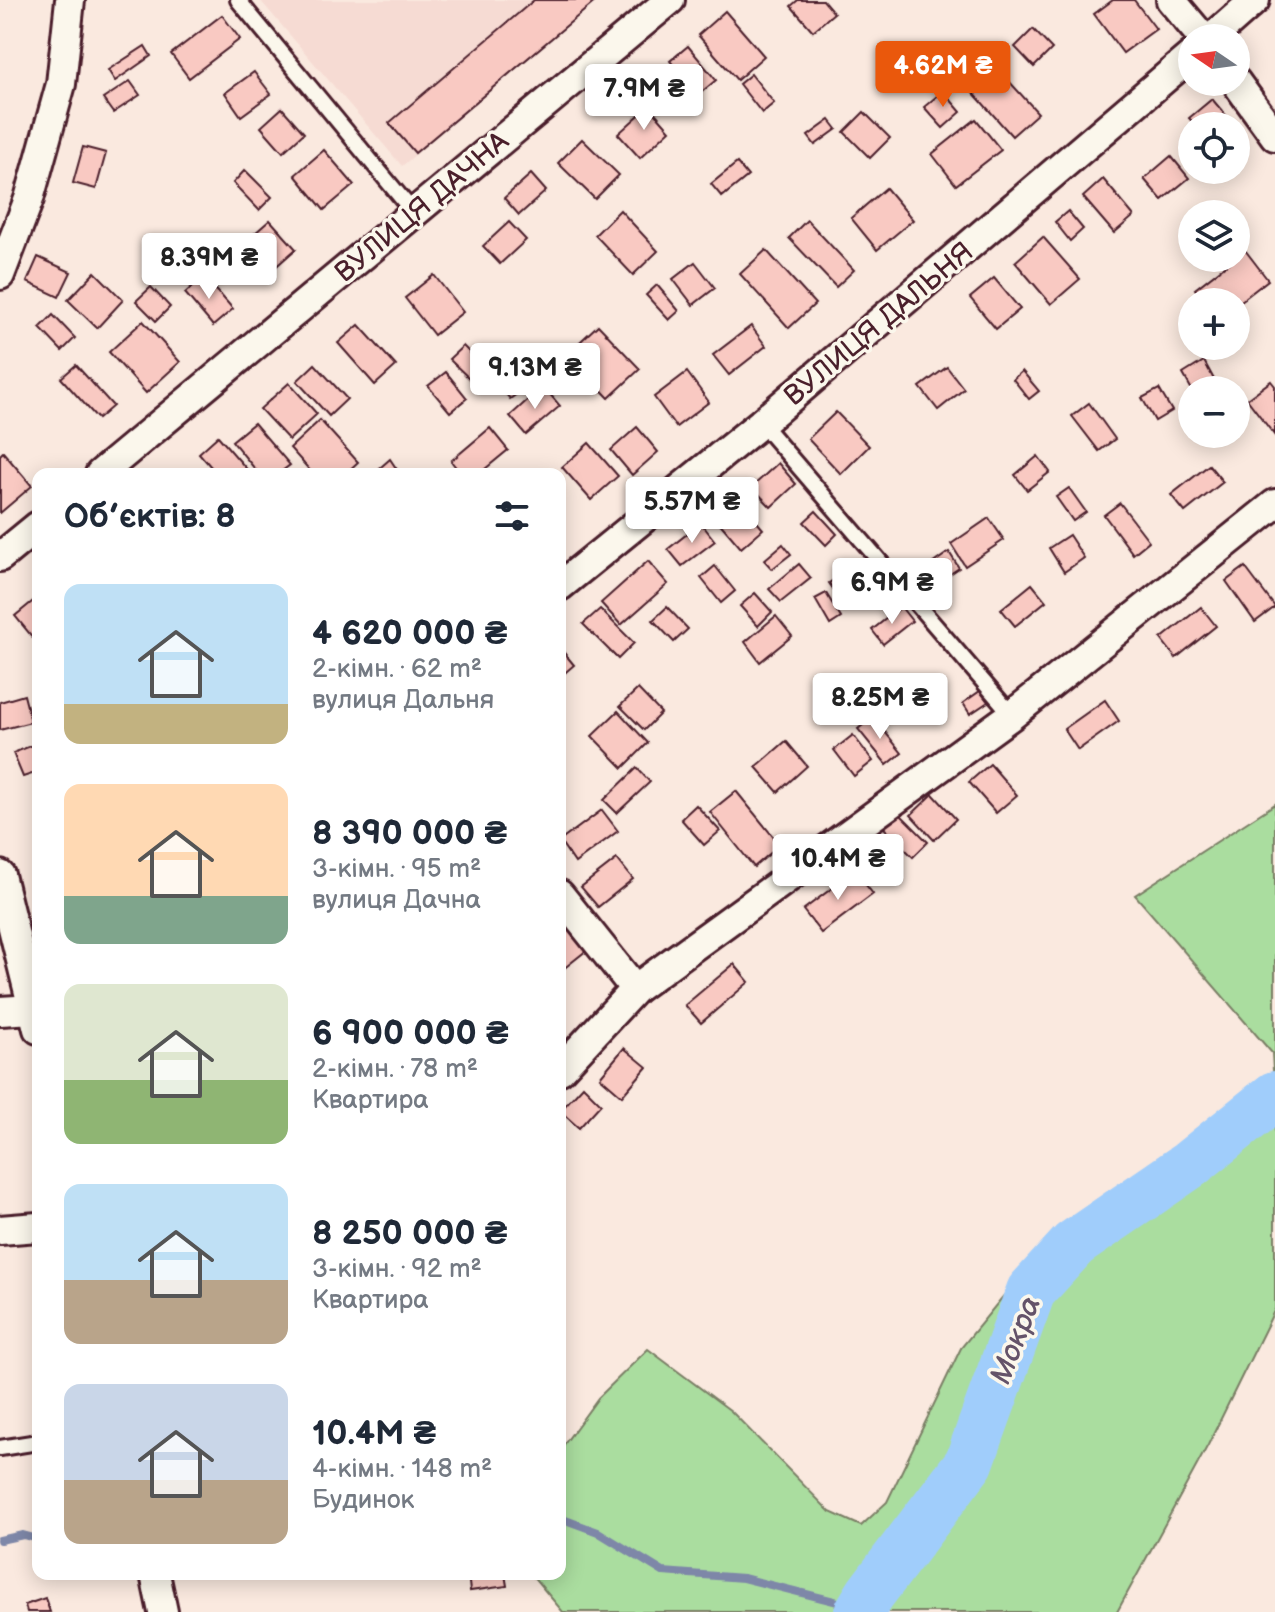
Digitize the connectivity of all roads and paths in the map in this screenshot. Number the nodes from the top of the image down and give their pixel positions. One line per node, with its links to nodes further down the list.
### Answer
1 (70, 0): 12 (street)
2 (238, 0): 11 (lane)
3 (670, 0): 11 (street, ВУЛИЦЯ ДАЧНА)
4 (1171, 0): 6 (street)
5 (1255, 0): 7 (street)
6 (1191, 24)
7 (1228, 24)
8 (1178, 67): 13 (street, ВУЛИЦЯ ДАЛЬНЯ)
9 (1246, 96): 10 (street)
10 (1275, 136)
11 (413, 212): 14 (street, ВУЛИЦЯ ДАЧНА)
12 (0, 275)
13 (761, 423): 18 (street, ВУЛИЦЯ ДАЛЬНЯ); 19 (lane)
14 (107, 468)
15 (1275, 504): 19 (street)
16 (32, 531): 17 (street)
17 (0, 557)
18 (566, 581)
19 (1012, 715): 22 (street)
20 (0, 875): 23 (street)
21 (566, 903): 22 (street)
22 (635, 989): 26 (street)
23 (32, 996)
24 (0, 1011): 25 (street)
25 (32, 1014)
26 (566, 1064)
27 (32, 1227): 28 (street)
28 (0, 1230)
29 (32, 1443): 30 (lane)
30 (0, 1448)
31 (156, 1580): 32 (street)
32 (163, 1612)

